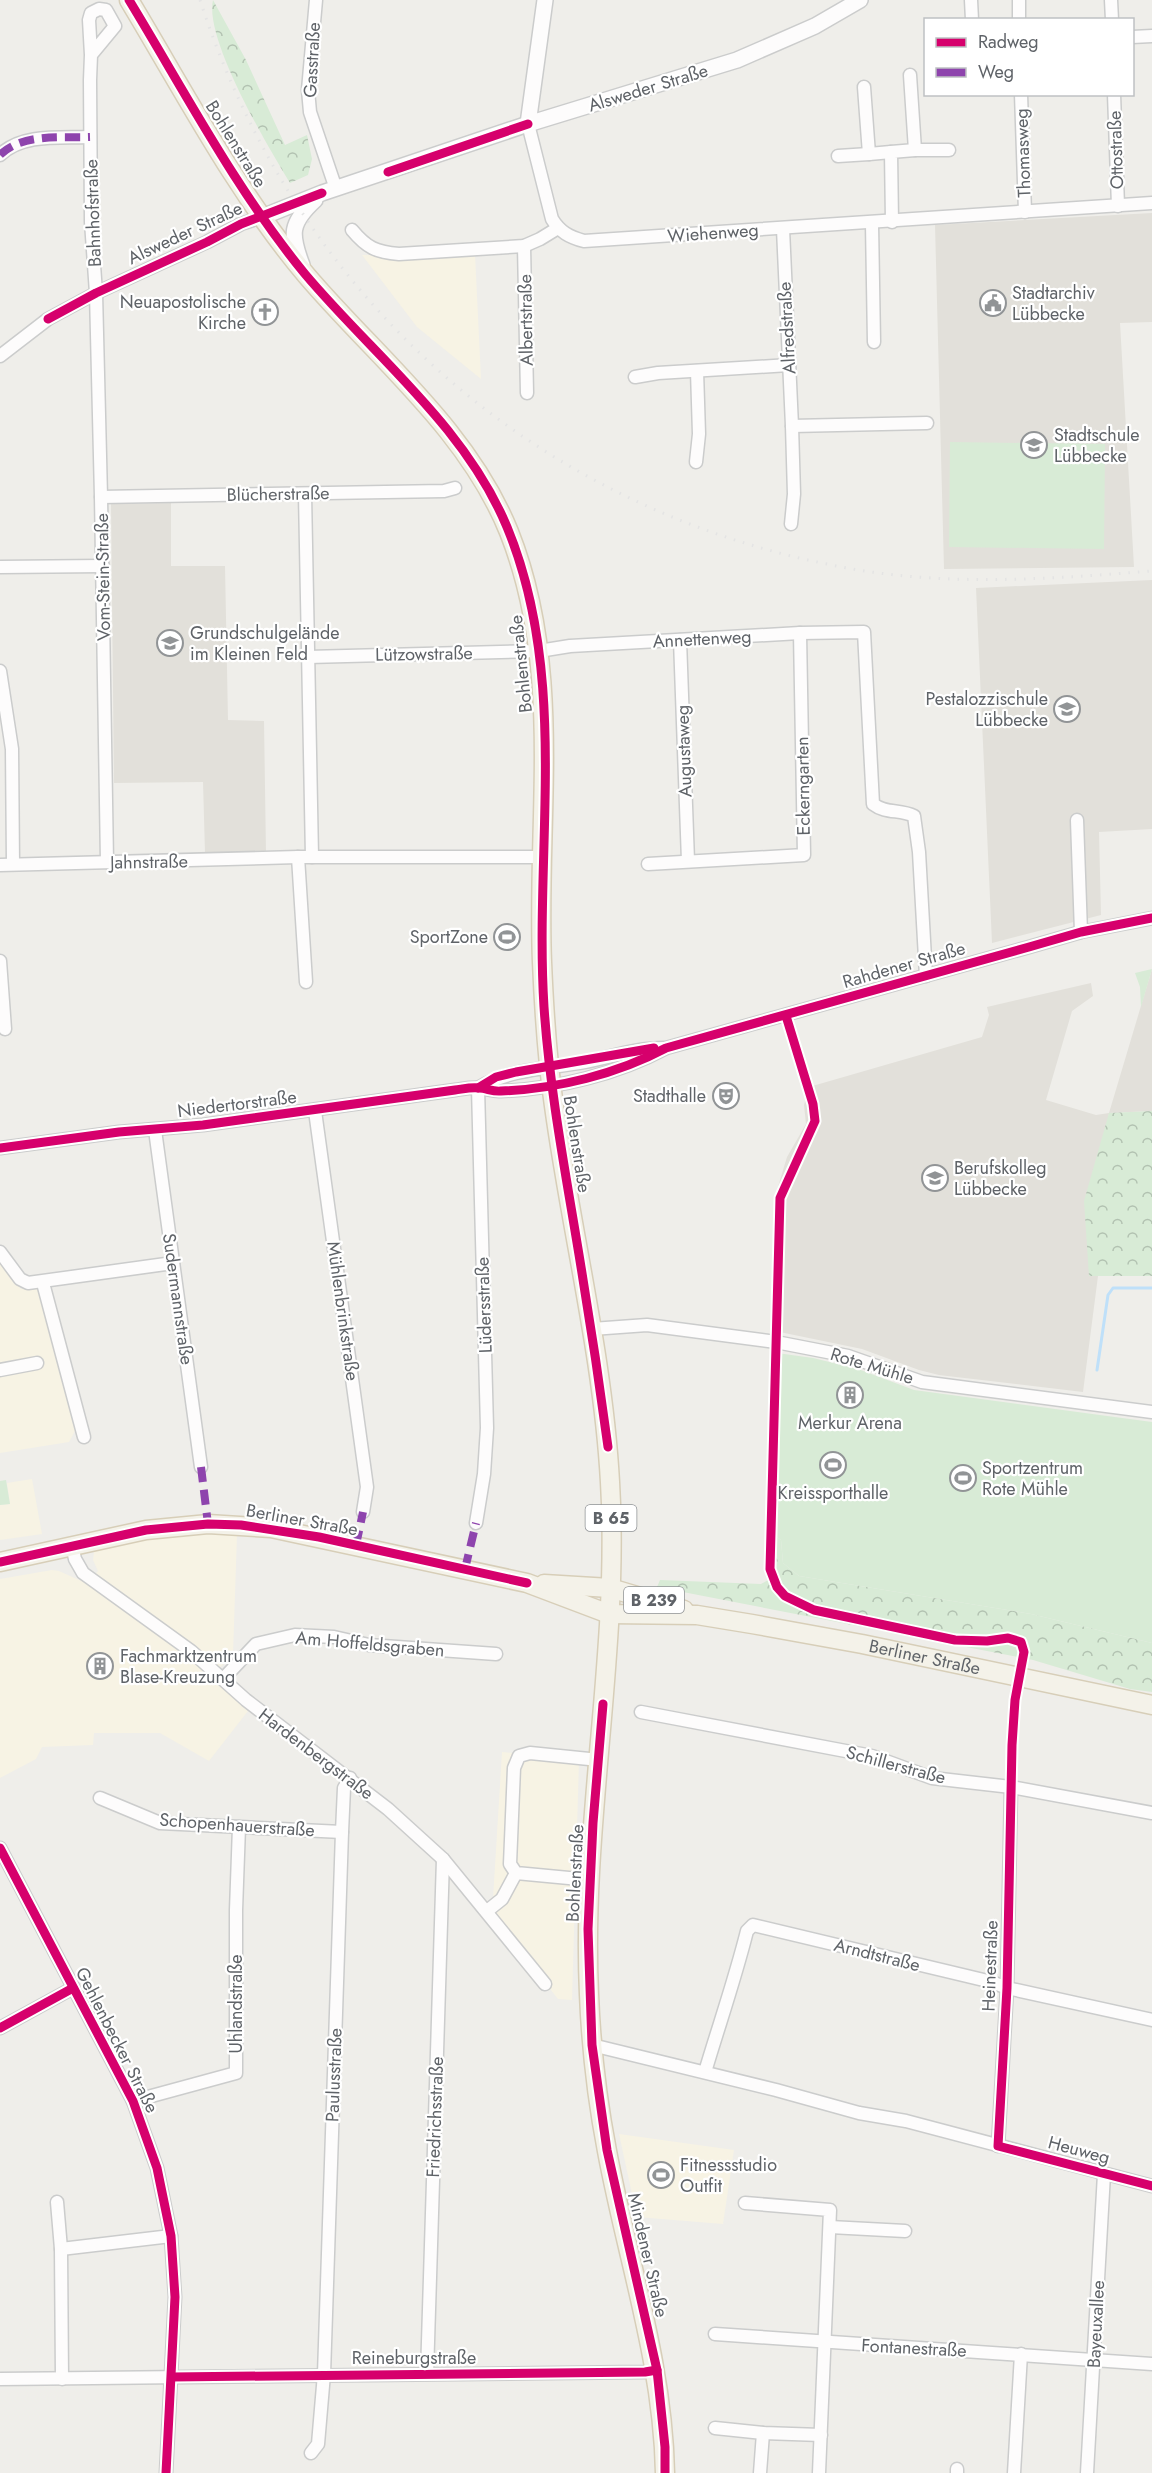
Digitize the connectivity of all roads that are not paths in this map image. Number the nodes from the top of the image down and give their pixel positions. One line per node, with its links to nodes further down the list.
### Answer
1 (129, 0): 30 (main road, Bohlenstraße)
2 (316, 0): 26 (street, Gasstraße)
3 (545, 0): 18 (street)
4 (860, 0): 18 (street, Alsweder Straße)
5 (971, 0): 8 (street)
6 (1019, 0): 9 (street)
7 (1111, 0): 10 (street)
8 (972, 18)
9 (1019, 18)
10 (1112, 18)
11 (1152, 36): 12 (street)
12 (1134, 37)
13 (91, 55): 19 (street, Bahnhofstraße)
14 (910, 75): 20 (street)
15 (864, 87): 23 (street)
16 (1021, 96): 29 (street, Thomasweg)
17 (1114, 96): 28 (street, Ottostraße)
18 (528, 124): 26 (street, Alsweder Straße); 33 (street)
19 (90, 137): 24 (street); 38 (street, Bahnhofstraße)
20 (915, 150): 21 (street); 22 (street)
21 (949, 150)
22 (891, 152): 23 (street); 31 (street)
23 (869, 154): 25 (street)
24 (0, 155)
25 (838, 156)
26 (329, 191): 30 (street, Alsweder Straße); 37 (street)
27 (1152, 203): 28 (street, Wiehenweg)
28 (1118, 206): 29 (street, Wiehenweg)
29 (1024, 212): 31 (street, Wiehenweg)
30 (262, 217): 37 (main road, Bohlenstraße); 38 (street, Alsweder Straße)
31 (892, 222): 32 (street, Wiehenweg)
32 (872, 224): 34 (street, Wiehenweg); 39 (street)
33 (558, 228): 34 (street, Wiehenweg); 36 (street)
34 (783, 229): 41 (street, Alfredstraße)
35 (352, 230): 36 (street)
36 (524, 246): 44 (street, Albertstraße)
37 (306, 274): 56 (main road, Bohlenstraße)
38 (96, 293): 40 (street, Bahnhofstraße); 50 (street, Vom-Stein-Straße)
39 (874, 342)
40 (0, 356)
41 (789, 365): 42 (street); 46 (street, Alfredstraße)
42 (697, 371): 43 (street); 47 (street)
43 (635, 377)
44 (527, 393)
45 (927, 423): 46 (street)
46 (792, 426): 51 (street, Alfredstraße)
47 (696, 462)
48 (455, 488): 49 (street, Blücherstraße)
49 (305, 494): 50 (street, Blücherstraße); 57 (street)
50 (101, 497): 52 (street, Vom-Stein-Straße)
51 (791, 524)
52 (102, 566): 53 (street); 64 (street, Vom-Stein-Straße)
53 (0, 567)
54 (800, 633): 55 (street, Annettenweg); 63 (street, Eckerngarten); 70 (street, Annettenweg)
55 (680, 640): 56 (street, Annettenweg); 63 (street, Augustaweg)
56 (539, 651): 57 (street, Lützowstraße); 62 (main road, Bohlenstraße)
57 (308, 657): 61 (street)
58 (0, 671): 66 (street)
59 (1077, 820): 68 (street)
60 (298, 857): 61 (street, Jahnstraße); 64 (street, Jahnstraße); 71 (street)
61 (312, 857): 62 (street, Jahnstraße)
62 (543, 857): 74 (main road, Bohlenstraße)
63 (688, 861): 65 (street, Eckerngarten)
64 (107, 862): 66 (street, Jahnstraße)
65 (648, 864)
66 (6, 865)
67 (1152, 918): 68 (street, Rahdener Straße)
68 (1081, 932): 70 (street, Rahdener Straße)
69 (0, 961): 72 (street)
70 (926, 976): 73 (street, Rahdener Straße)
71 (306, 982)
72 (5, 1029)
73 (666, 1048): 74 (street, Rahdener Straße); 75 (street, Rahdener Straße)
74 (550, 1066): 75 (main road, Bohlenstraße); 76 (street, Niedertorstraße)
75 (552, 1086): 76 (street, Niedertorstraße); 83 (main road, Bohlenstraße / B 65)
76 (478, 1088): 77 (street, Niedertorstraße); 90 (street, Lüdersstraße)
77 (315, 1110): 78 (street, Niedertorstraße); 89 (street, Mühlenbrinkstraße)
78 (155, 1130): 79 (street, Niedertorstraße); 81 (street, Sudermannstraße)
79 (0, 1148)
80 (0, 1252): 82 (street)
81 (172, 1263): 82 (street); 88 (street, Sudermannstraße)
82 (43, 1283): 87 (street)
83 (592, 1329): 86 (street, Rote Mühle); 94 (main road, Bohlenstraße / B 65)
84 (37, 1363): 85 (street)
85 (0, 1370)
86 (1152, 1412)
87 (84, 1437)
88 (201, 1467)
89 (363, 1512)
90 (476, 1522)
91 (72, 1545): 92 (main road, Berliner Straße / B 239); 93 (main road, Berliner Straße / B 239); 98 (street, Hardenbergstraße)
92 (0, 1562)
93 (527, 1583): 94 (main road, Berliner Straße / B 239); 95 (main road, Berliner Straße / B 239)
94 (610, 1588): 95 (main road, Bohlenstraße / B 65); 96 (main road, Berliner Straße / B 239)
95 (609, 1614): 96 (main road, Berliner Straße / B 239); 101 (main road, Bohlenstraße / B 65)
96 (697, 1615): 99 (main road, Berliner Straße / B 239)
97 (496, 1654): 98 (street, Am Hoffeldsgraben)
98 (224, 1678): 102 (street, Hardenbergstraße)
99 (1152, 1705)
100 (640, 1712): 103 (street, Schillerstraße)
101 (599, 1760): 110 (street); 111 (main road, Bohlenstraße / B 65)
102 (350, 1778): 107 (street, Paulusstraße); 109 (street, Hardenbergstraße)
103 (1011, 1787): 105 (street, Schillerstraße); 115 (street, Heinestraße)
104 (100, 1798): 106 (street, Schopenhauerstraße)
105 (1152, 1814)
106 (239, 1827): 107 (street, Schopenhauerstraße); 120 (street, Uhlandstraße)
107 (342, 1832): 136 (street, Paulusstraße)
108 (0, 1848): 114 (street, Gehlenbecker Straße)
109 (443, 1859): 112 (street, Hardenbergstraße); 137 (street, Friedrichsstraße)
110 (516, 1873): 111 (street); 112 (street)
111 (590, 1880): 118 (main road, Bohlenstraße / B 65)
112 (487, 1911): 113 (street, Hardenbergstraße)
113 (545, 1984)
114 (73, 1988): 117 (street); 120 (street, Gehlenbecker Straße)
115 (1006, 1988): 116 (street, Arndtstraße); 119 (street, Arndtstraße); 121 (street, Heinestraße)
116 (1152, 2020)
117 (0, 2028)
118 (592, 2044): 119 (street, Heuweg); 135 (main road, Mindener Straße / B 65)
119 (705, 2072): 121 (street, Heuweg)
120 (133, 2101): 128 (street, Gehlenbecker Straße)
121 (998, 2146): 122 (street, Heuweg)
122 (1104, 2174): 123 (street, Heuweg); 133 (street, Bayeuxallee)
123 (1152, 2186)
124 (57, 2202): 129 (street)
125 (745, 2203): 126 (street)
126 (830, 2227): 127 (street); 131 (street)
127 (905, 2231)
128 (171, 2236): 129 (street); 138 (street, Gehlenbecker Straße)
129 (61, 2249): 140 (street)
130 (715, 2334): 131 (street, Fontanestraße)
131 (826, 2343): 132 (street, Fontanestraße); 143 (street)
132 (1022, 2354): 133 (street, Fontanestraße); 149 (street)
133 (1094, 2359): 134 (street, Fontanestraße); 150 (street, Bayeuxallee)
134 (1152, 2364)
135 (657, 2370): 137 (street, Reineburgstraße); 146 (main road, Mindener Straße / B 65)
136 (324, 2374): 137 (street, Reineburgstraße); 138 (street, Reineburgstraße); 144 (street, Paulusstraße)
137 (427, 2374)
138 (172, 2377): 140 (street, Reineburgstraße); 145 (street, Gehlenbecker Straße)
139 (0, 2379): 140 (street, Reineburgstraße)
140 (62, 2379)
141 (715, 2428): 142 (street)
142 (763, 2433): 143 (street); 147 (street)
143 (821, 2435): 148 (street)
144 (311, 2453)
145 (166, 2473)
146 (665, 2473)
147 (760, 2473)
148 (819, 2473)
149 (1014, 2473)
150 (1087, 2473)

